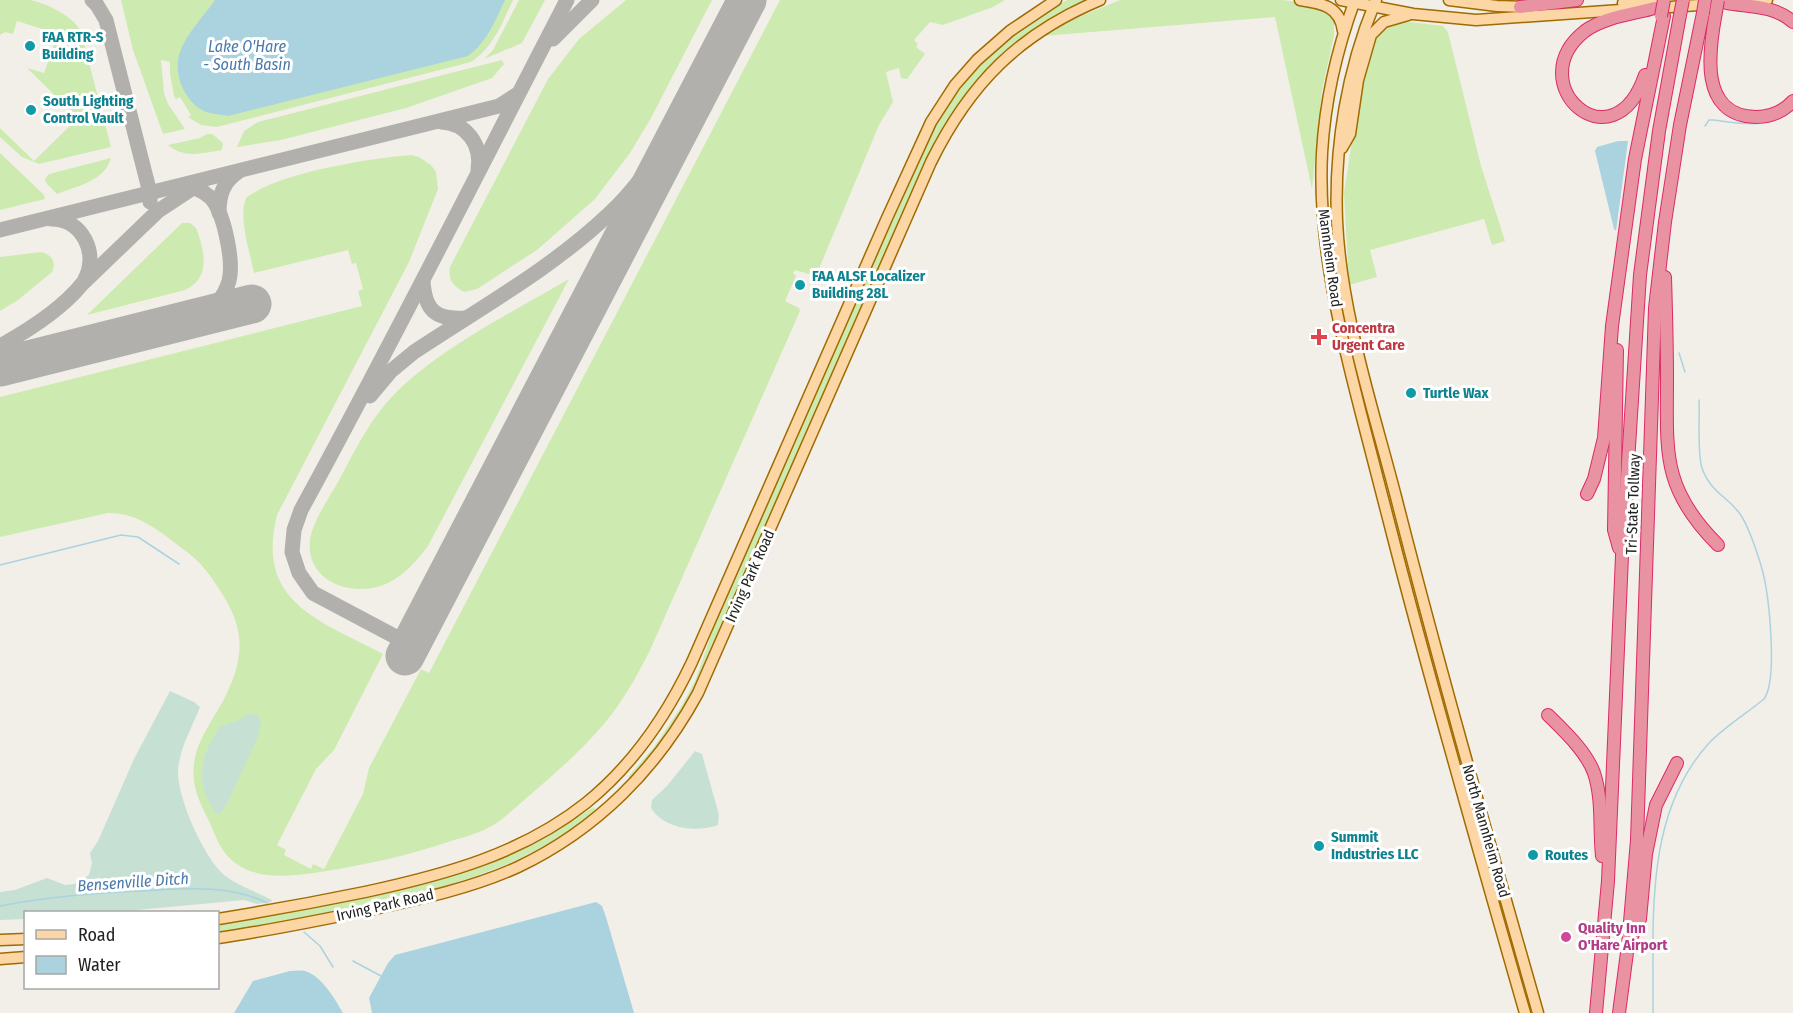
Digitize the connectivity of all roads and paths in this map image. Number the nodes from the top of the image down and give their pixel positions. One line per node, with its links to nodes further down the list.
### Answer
1 (1056, 0): 32 (main road, Irving Park Road)
2 (1101, 0): 33 (main road, Irving Park Road)
3 (1300, 0): 19 (main road)
4 (1341, 0): 11 (main road)
5 (1449, 0): 14 (main road)
6 (1483, 0): 14 (main road)
7 (1577, 0): 16 (highway)
8 (1683, 0): 26 (highway, Tri-State Tollway, bridge)
9 (1705, 0): 22 (highway, Tri-State Tollway, bridge)
10 (1767, 0): 13 (main road)
11 (1354, 1): 12 (main road); 19 (main road, Mannheim Road)
12 (1374, 3): 17 (main road); 21 (main road, Mannheim Road)
13 (1720, 5): 15 (main road); 18 (highway); 20 (highway)
14 (1497, 6): 16 (main road)
15 (1662, 6): 15 (highway); 16 (main road); 17 (main road); 23 (highway)
16 (1520, 7)
17 (1413, 14): 21 (main road)
18 (1793, 22)
19 (1344, 33): 28 (main road, Mannheim Road)
20 (1793, 101)
21 (1339, 153): 27 (main road, Mannheim Road)
22 (1665, 222): 25 (highway); 36 (highway, Tri-State Tollway)
23 (1620, 280): 24 (highway); 26 (highway)
24 (1587, 494)
25 (1718, 545)
26 (1622, 556): 31 (highway, Tri-State Tollway)
27 (1435, 649): 40 (main road, North Mannheim Road)
28 (1423, 652): 39 (main road, North Mannheim Road)
29 (1548, 715): 31 (highway)
30 (1677, 763): 36 (highway)
31 (1608, 881): 41 (highway, Tri-State Tollway)
32 (219, 919)
33 (219, 938)
34 (24, 939): 35 (main road)
35 (0, 940)
36 (1628, 945): 42 (highway, Tri-State Tollway)
37 (24, 957): 38 (main road)
38 (0, 959)
39 (1525, 1013)
40 (1538, 1013)
41 (1596, 1013)
42 (1619, 1013)

